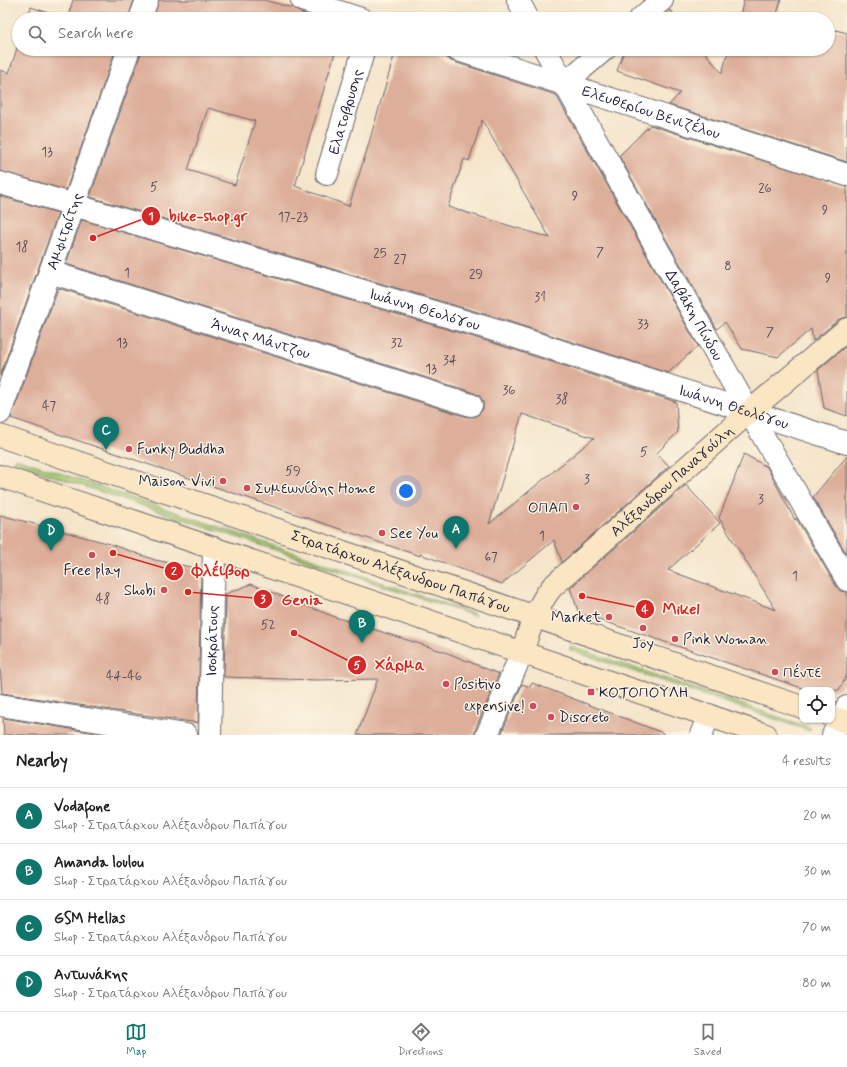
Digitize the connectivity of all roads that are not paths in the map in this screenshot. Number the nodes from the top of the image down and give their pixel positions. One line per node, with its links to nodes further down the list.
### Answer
1 (147, 0): 5 (street)
2 (302, 0): 6 (street)
3 (518, 0): 7 (street)
4 (662, 0): 8 (street)
5 (143, 12)
6 (339, 12)
7 (524, 12)
8 (648, 12)
9 (127, 56): 18 (street, Αμφιτρίτης)
10 (362, 56): 15 (street, Ελατοβρυσης)
11 (476, 56): 14 (street, Ελευθερίου Βενιζέλου)
12 (549, 56): 14 (street, Δαβάκη Πίνδου)
13 (597, 56): 14 (street)
14 (564, 84): 16 (street, Ελευθερίου Βενιζέλου); 22 (street, Δαβάκη Πίνδου)
15 (327, 174)
16 (847, 175)
17 (0, 183): 18 (street, Ιωάννη Θεολόγου)
18 (73, 206): 19 (street, Αμφιτρίτης); 22 (street, Ιωάννη Θεολόγου)
19 (50, 272): 21 (street, Άννας Μάντζου); 23 (street, Αμφιτρίτης)
20 (847, 329): 22 (street, Αλέξανδρου Παναγούλη)
21 (471, 405)
22 (749, 412): 25 (street, Ιωάννη Θεολόγου); 28 (street, Δαβάκη Πίνδου); 29 (street, Αλέξανδρου Παναγούλη)
23 (0, 413)
24 (0, 436): 29 (street, Στρατάρχου Αλέξανδρου Παπάγου)
25 (847, 443)
26 (0, 476): 27 (street)
27 (214, 548): 30 (street); 35 (street, Ισοκράτους)
28 (847, 580)
29 (534, 616): 30 (street, Αλέξανδρου Παναγούλη); 32 (street, Στρατάρχου Αλέξανδρου Παπάγου)
30 (522, 652): 33 (street); 36 (street)
31 (0, 704): 34 (street)
32 (799, 706)
33 (705, 725): 37 (street)
34 (186, 735)
35 (210, 735)
36 (487, 735)
37 (766, 735)

